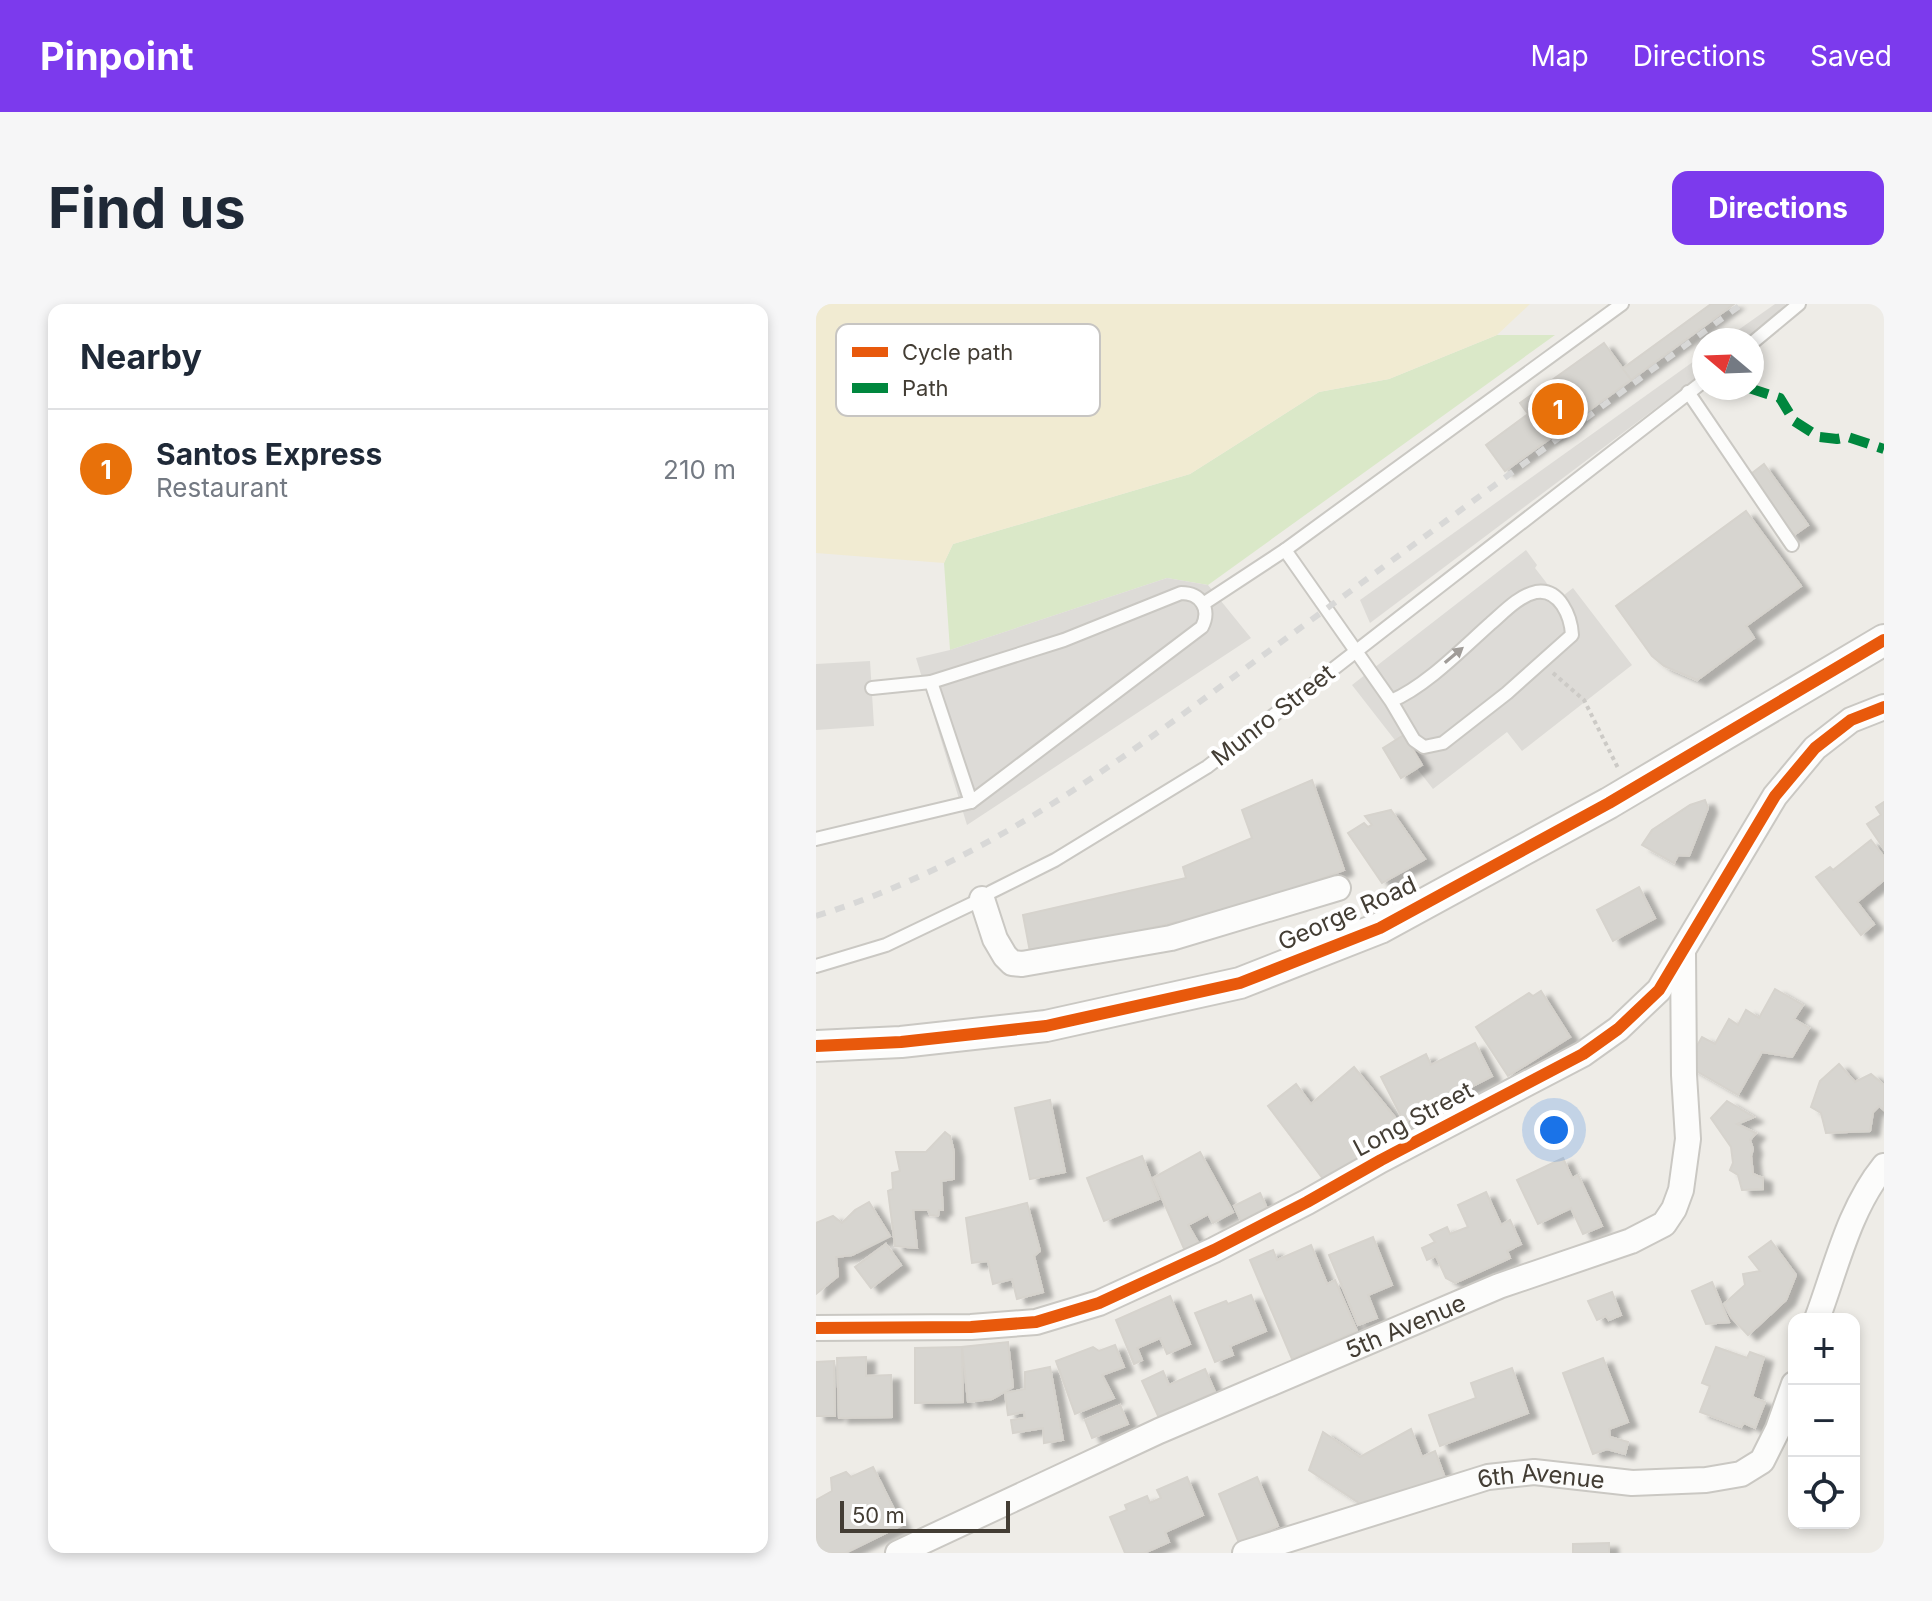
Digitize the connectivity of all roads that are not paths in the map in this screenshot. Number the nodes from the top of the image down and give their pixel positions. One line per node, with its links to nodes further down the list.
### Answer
1 (1622, 304): 7 (lane)
2 (1799, 304): 3 (lane)
3 (1764, 333)
4 (1692, 389): 5 (lane, Munro Street)
5 (1688, 392): 6 (lane); 10 (lane, Munro Street)
6 (1792, 545)
7 (1285, 550): 8 (lane); 10 (lane)
8 (1203, 604): 11 (lane); 15 (lane)
9 (1884, 640): 21 (street, George Road)
10 (1355, 650): 13 (lane); 18 (lane, Munro Street)
11 (931, 682): 12 (lane); 15 (lane)
12 (872, 688)
13 (1391, 701): 13 (lane, one-way to 13)
14 (1884, 707): 19 (street, Long Street)
15 (971, 802): 16 (lane)
16 (816, 839)
17 (1338, 888): 18 (street)
18 (982, 899): 20 (lane, Munro Street)
19 (1683, 952): 24 (street, Long Street); 26 (street, 5th Avenue)
20 (816, 966)
21 (816, 1046)
22 (1884, 1166): 23 (street)
23 (1819, 1313)
24 (816, 1328)
25 (1794, 1385): 27 (street, 6th Avenue)
26 (898, 1553)
27 (1245, 1553)

